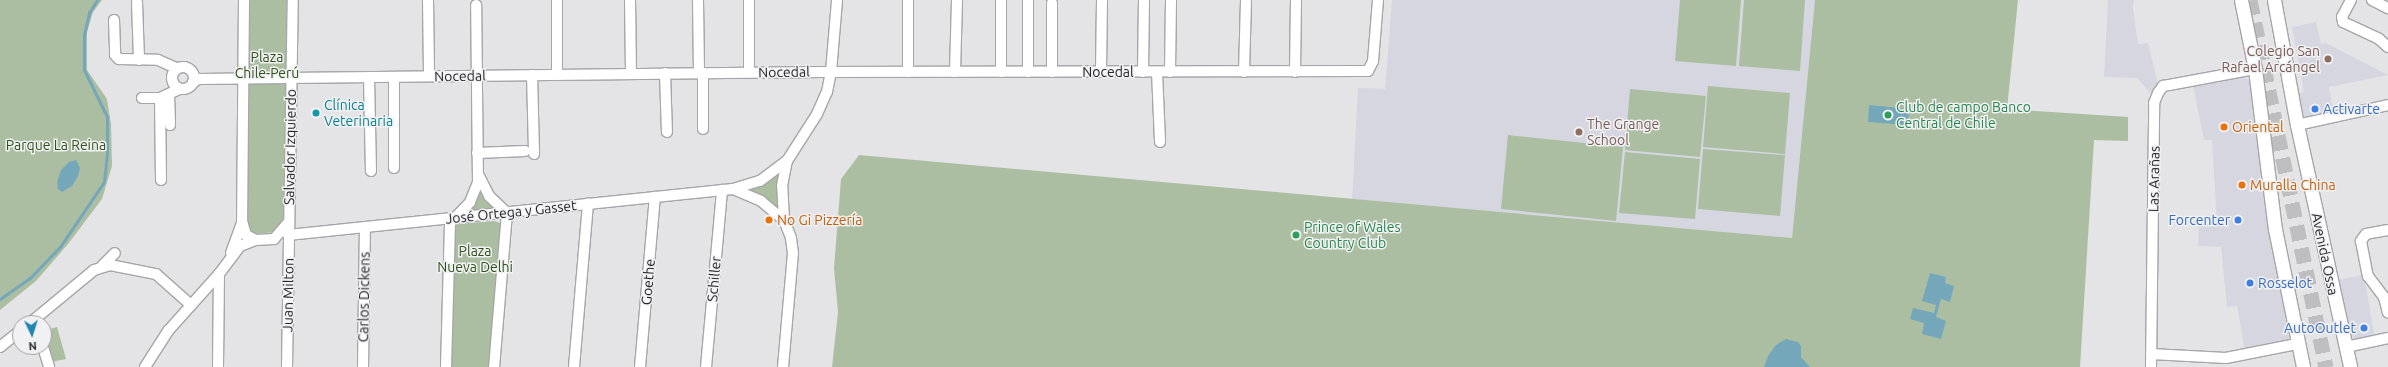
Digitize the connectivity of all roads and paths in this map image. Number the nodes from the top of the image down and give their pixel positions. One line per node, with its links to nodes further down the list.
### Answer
1 (244, 0): 55 (street)
2 (293, 0): 56 (street, Salvador Izquierdo)
3 (428, 0): 51 (street)
4 (557, 0): 50 (street)
5 (630, 0): 48 (street)
6 (698, 0): 47 (street)
7 (749, 0): 33 (street)
8 (837, 0): 34 (street)
9 (908, 0): 35 (street)
10 (950, 0): 36 (street)
11 (957, 0): 36 (street)
12 (1001, 0): 37 (street)
13 (1028, 0): 38 (street)
14 (1102, 0): 40 (street)
15 (1144, 0): 41 (street)
16 (1171, 0): 43 (street)
17 (1246, 0): 44 (street)
18 (1296, 0): 45 (street)
19 (1378, 0): 45 (street, Nocedal)
20 (2241, 0): 31 (main road)
21 (2274, 0): 62 (main road, Avenida Ossa)
22 (2351, 0): 29 (street)
23 (2372, 0): 27 (street)
24 (137, 2): 30 (street)
25 (1052, 3): 39 (street)
26 (476, 5): 52 (street)
27 (2388, 8)
28 (114, 20): 30 (street)
29 (2388, 47)
30 (139, 60): 32 (street)
31 (2255, 69): 96 (main road); 99 (street, Las Arañas)
32 (173, 70): 57 (street); 58 (street)
33 (749, 72): 34 (street, Nocedal); 47 (street, Nocedal)
34 (831, 72): 35 (street, Nocedal); 67 (street)
35 (908, 72): 36 (street, Nocedal)
36 (952, 72): 37 (street, Nocedal)
37 (1001, 72): 38 (street, Nocedal)
38 (1028, 72): 39 (street, Nocedal)
39 (1052, 72): 40 (street, Nocedal)
40 (1101, 72): 41 (street, Nocedal)
41 (1143, 72): 42 (street, Nocedal)
42 (1157, 72): 43 (street, Nocedal); 65 (street)
43 (1170, 72): 44 (street, Nocedal)
44 (1244, 72): 45 (street, Nocedal)
45 (1295, 72)
46 (665, 73): 47 (street, Nocedal); 48 (street, Nocedal); 64 (street)
47 (701, 73): 63 (street)
48 (631, 74): 50 (street, Nocedal)
49 (532, 75): 50 (street, Nocedal); 52 (street, Nocedal); 66 (street)
50 (558, 75)
51 (429, 76): 52 (street, Nocedal); 54 (street, Nocedal)
52 (476, 76): 66 (street)
53 (369, 77): 54 (street, Nocedal); 56 (street, Nocedal); 69 (street)
54 (394, 77): 68 (street)
55 (243, 78): 56 (street, Nocedal); 57 (street, Nocedal); 79 (street)
56 (292, 78): 80 (street, Salvador Izquierdo)
57 (195, 79): 58 (street)
58 (171, 92): 59 (street); 61 (street); 71 (street)
59 (142, 98)
60 (2388, 105): 62 (street)
61 (170, 125)
62 (2297, 125): 98 (main road, Avenida Ossa)
63 (703, 129)
64 (667, 132)
65 (1160, 142)
66 (477, 154): 70 (street)
67 (787, 162): 72 (street, José Ortega y Gasset); 78 (street)
68 (394, 168)
69 (371, 171)
70 (478, 174): 76 (street); 77 (street)
71 (161, 180)
72 (733, 189): 73 (street, José Ortega y Gasset); 78 (street, José Ortega y Gasset)
73 (722, 190): 74 (street, José Ortega y Gasset); 110 (street, Schiller)
74 (655, 197): 75 (street, José Ortega y Gasset); 109 (street, Goethe)
75 (588, 204): 76 (street, José Ortega y Gasset); 108 (street)
76 (507, 213): 77 (street, José Ortega y Gasset); 107 (street)
77 (453, 218): 81 (street, José Ortega y Gasset); 106 (street)
78 (784, 220): 111 (street)
79 (242, 221): 85 (street); 88 (street)
80 (288, 223): 83 (street, Juan Milton); 84 (street)
81 (365, 227): 83 (street, José Ortega y Gasset); 105 (street, Carlos Dickens)
82 (2388, 230): 92 (street)
83 (288, 235): 86 (street, Juan Milton)
84 (274, 239): 85 (street); 86 (street)
85 (256, 240): 88 (street)
86 (289, 250): 104 (street, Juan Milton)
87 (115, 253): 89 (street)
88 (230, 257): 90 (street)
89 (102, 266): 91 (street); 93 (street)
90 (219, 274): 91 (street); 103 (street)
91 (191, 305): 102 (street)
92 (2388, 313)
93 (40, 315)
94 (12, 337): 97 (street)
95 (2388, 338): 98 (street)
96 (2297, 344): 99 (street); 113 (main road)
97 (0, 347)
98 (2346, 347): 114 (main road, Avenida Ossa)
99 (2151, 354): 112 (street, Las Arañas)
100 (46, 355): 101 (street)
101 (49, 367)
102 (145, 367)
103 (218, 367)
104 (287, 367)
105 (363, 367)
106 (446, 367)
107 (494, 367)
108 (574, 367)
109 (640, 367)
110 (706, 367)
111 (783, 367)
112 (2150, 367)
113 (2302, 367)
114 (2350, 367)

